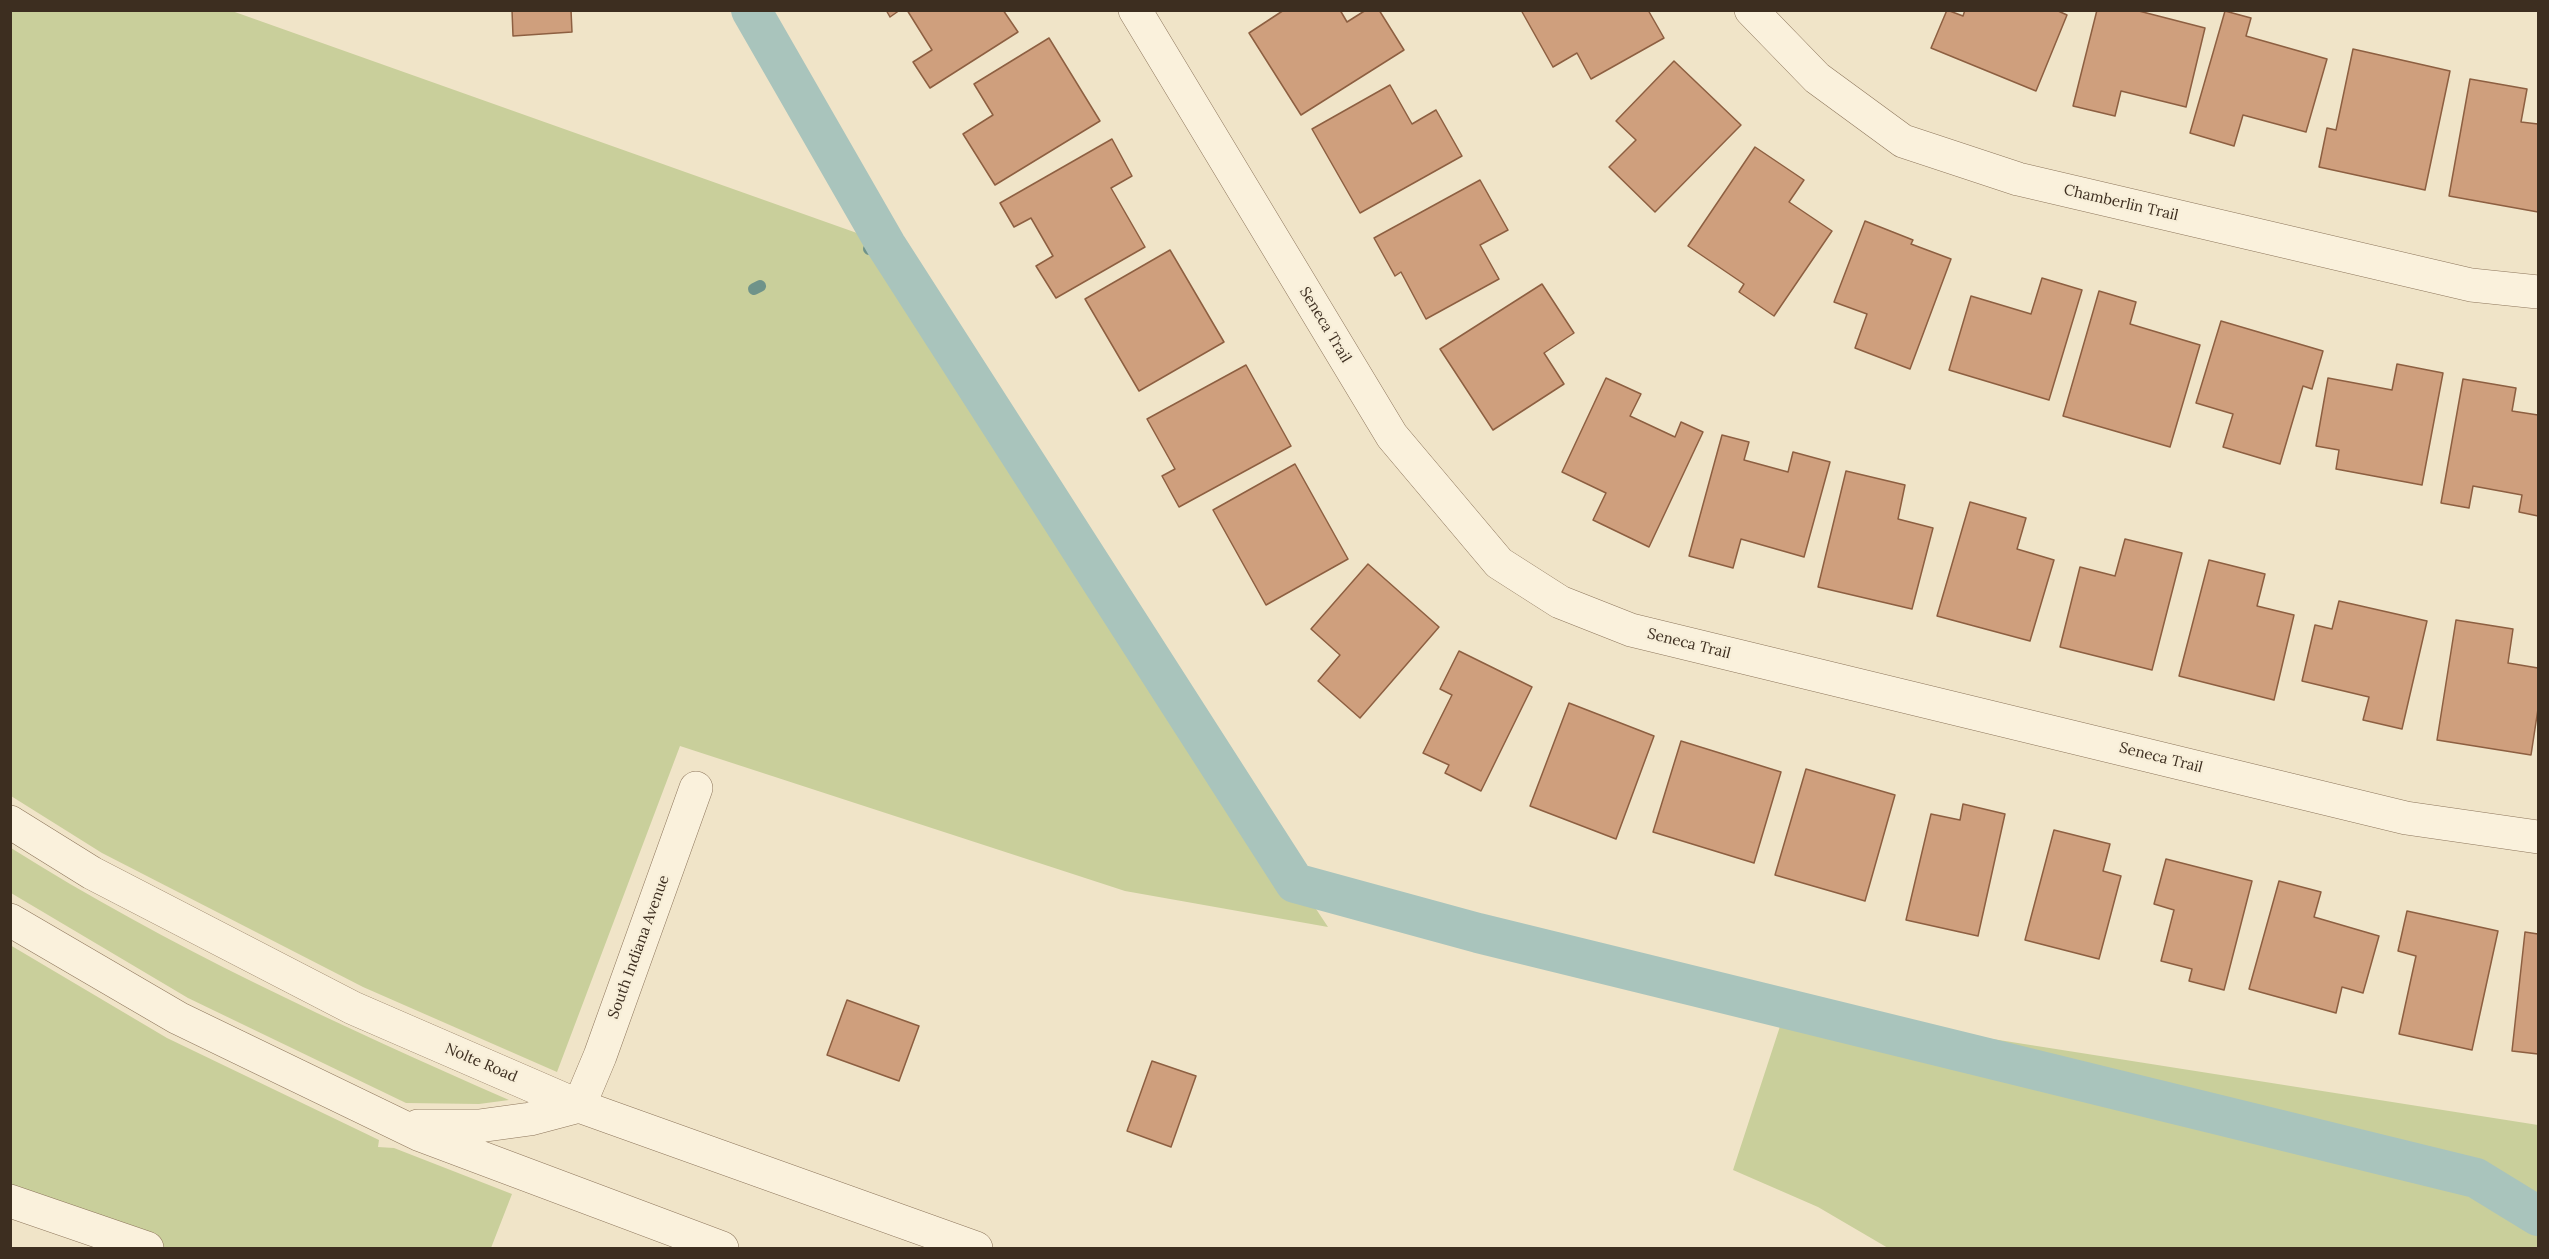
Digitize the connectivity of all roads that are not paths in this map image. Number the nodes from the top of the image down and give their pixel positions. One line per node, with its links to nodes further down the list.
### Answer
1 (1135, 10): 6 (street, Seneca Trail)
2 (1751, 10): 3 (street, Chamberlin Trail)
3 (2538, 292)
4 (696, 788): 8 (street, South Indiana Avenue)
5 (10, 822): 8 (street, Nolte Road)
6 (2538, 837)
7 (10, 920): 9 (street)
8 (579, 1106): 9 (street); 13 (street, Nolte Road)
9 (400, 1125): 12 (street)
10 (10, 1201): 11 (street)
11 (147, 1248)
12 (722, 1248)
13 (976, 1248)

